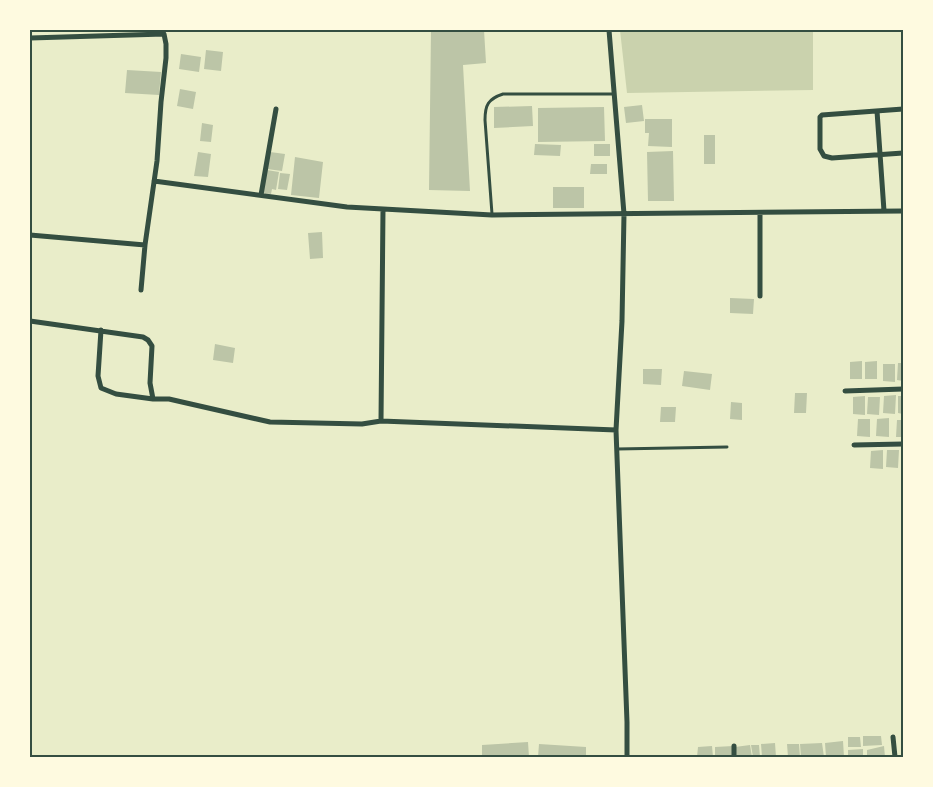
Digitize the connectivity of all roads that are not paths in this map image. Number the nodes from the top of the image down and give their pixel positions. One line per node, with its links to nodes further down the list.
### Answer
1 (609, 30): 4 (street)
2 (165, 32): 3 (street); 10 (street)
3 (30, 38)
4 (614, 94): 16 (street); 17 (lane)
5 (276, 109): 11 (street)
6 (903, 109): 7 (street)
7 (877, 111): 9 (street); 9 (street)
8 (903, 154): 9 (street)
9 (880, 155): 13 (street)
10 (154, 182): 11 (street); 19 (street)
11 (261, 195): 12 (street)
12 (383, 210): 17 (street); 27 (street)
13 (884, 211): 14 (street); 15 (street)
14 (903, 211)
15 (760, 213): 16 (street); 21 (street)
16 (624, 214): 17 (street); 28 (street)
17 (492, 215)
18 (30, 235): 19 (street)
19 (145, 245): 20 (street)
20 (141, 290)
21 (760, 296)
22 (30, 320): 23 (street)
23 (101, 330): 26 (street); 26 (street)
24 (903, 389): 25 (street)
25 (845, 391)
26 (153, 399): 27 (street)
27 (381, 421): 28 (street)
28 (616, 430): 32 (street)
29 (903, 444): 30 (street)
30 (854, 445)
31 (727, 447): 32 (lane)
32 (617, 449): 35 (street)
33 (893, 738): 37 (street)
34 (734, 746): 36 (street)
35 (627, 757)
36 (734, 757)
37 (895, 757)

